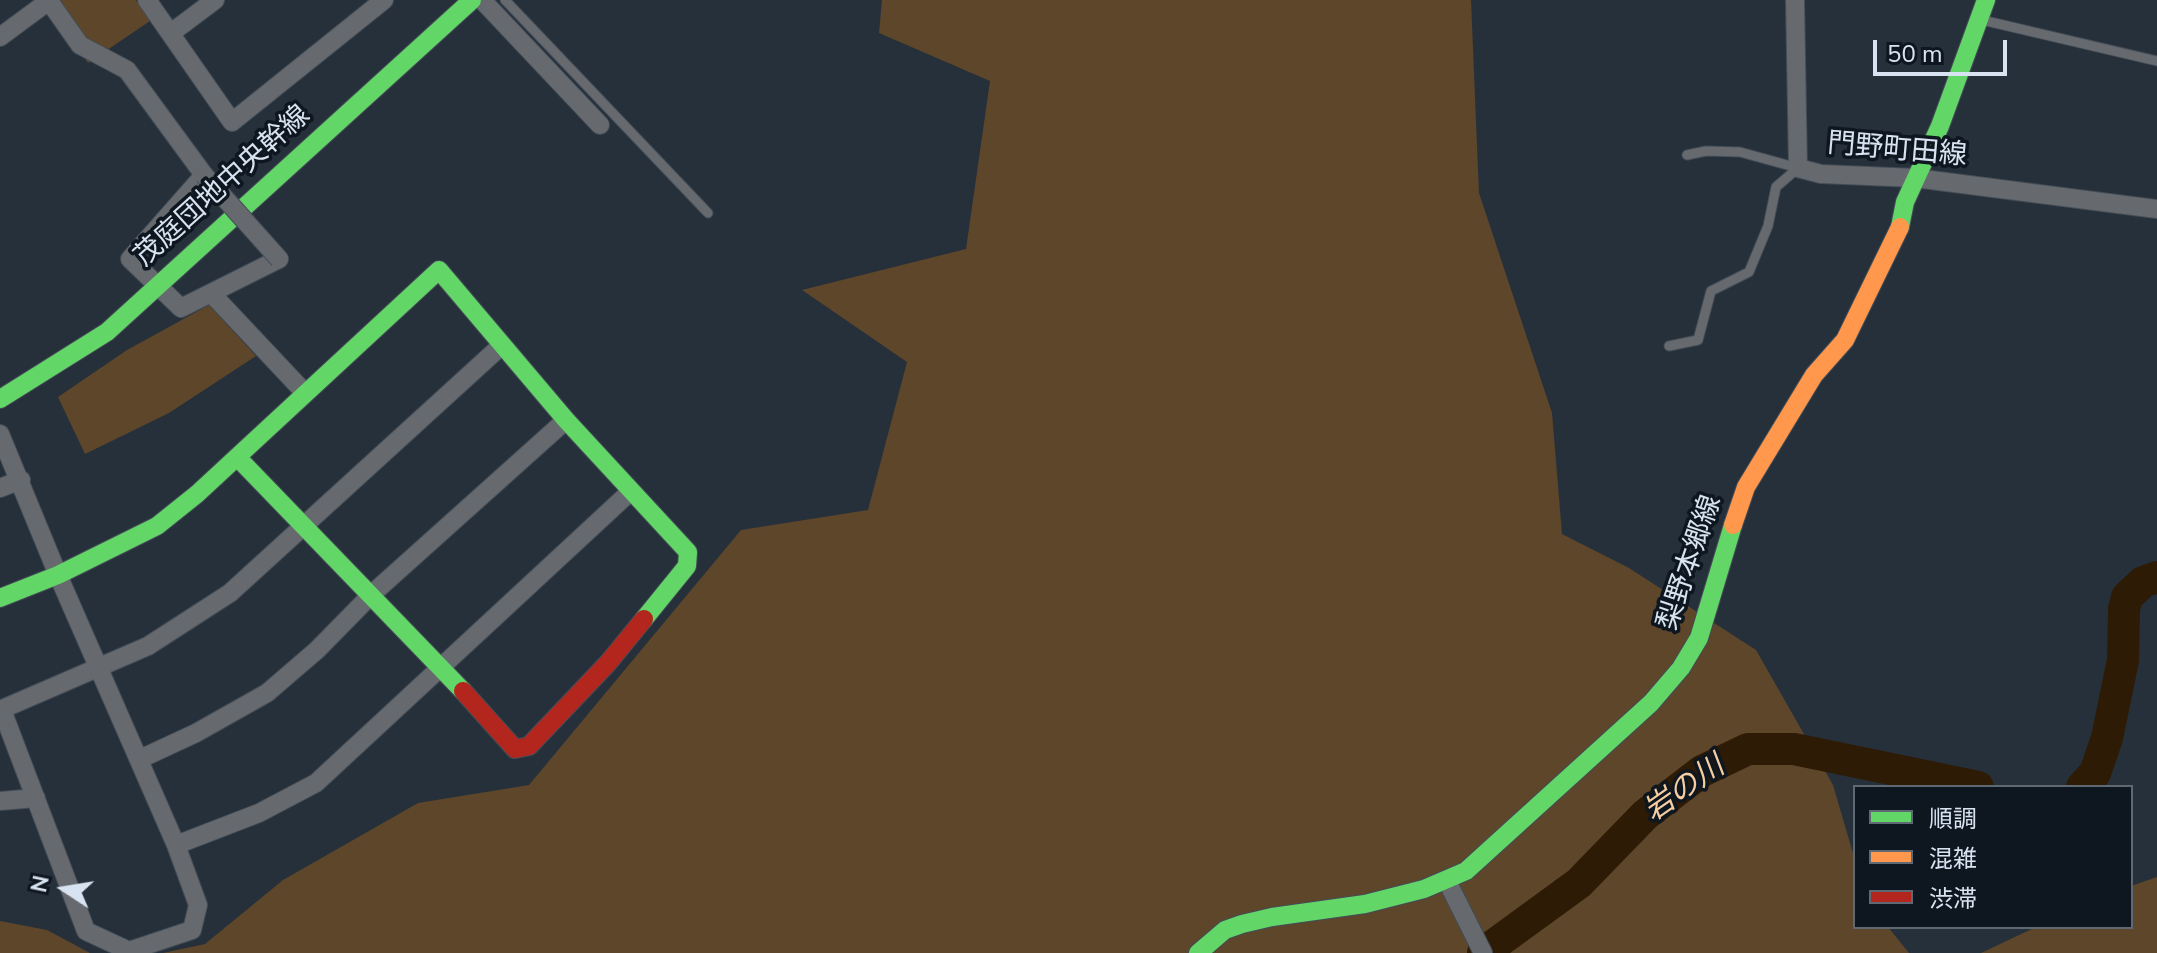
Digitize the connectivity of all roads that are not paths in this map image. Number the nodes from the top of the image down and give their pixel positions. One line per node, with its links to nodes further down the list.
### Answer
1 (49, 0): 12 (street); 17 (street)
2 (147, 0): 11 (street)
3 (215, 0): 11 (street)
4 (384, 0): 11 (street)
5 (472, 0): 21 (street, 茂庭団地中央幹線)
6 (482, 0): 14 (street)
7 (505, 0): 20 (lane)
8 (1795, 0): 16 (street, 門野町田線)
9 (1986, 0): 10 (street, 梨野本郷線)
10 (1979, 19): 13 (lane); 18 (street, 梨野本郷線)
11 (171, 33)
12 (0, 37)
13 (2157, 61)
14 (600, 125)
15 (1687, 155): 16 (lane)
16 (1798, 168): 18 (street, 門野町田線); 24 (lane)
17 (204, 175): 21 (street); 22 (street, bridge)
18 (1915, 178): 19 (street, 門野町田線); 44 (street, 梨野本郷線)
19 (2157, 209)
20 (708, 213)
21 (157, 285): 22 (street); 26 (street, 茂庭団地中央幹線)
22 (211, 293): 25 (street)
23 (502, 345): 25 (street); 27 (street); 33 (street)
24 (1669, 346)
25 (305, 393): 29 (street)
26 (0, 399)
27 (566, 420): 32 (street); 35 (street)
28 (0, 434): 30 (street)
29 (237, 457): 33 (street); 34 (street)
30 (21, 480): 31 (street); 34 (street)
31 (0, 488)
32 (631, 491): 37 (street); 37 (street)
33 (302, 526): 35 (street); 38 (street)
34 (58, 575): 36 (street); 38 (street)
35 (372, 594): 37 (street); 40 (street)
36 (0, 598)
37 (441, 666): 43 (street)
38 (97, 667): 39 (street); 40 (street)
39 (1, 710): 41 (street)
40 (140, 759): 43 (street)
41 (36, 798): 42 (street); 43 (street)
42 (0, 801)
43 (176, 845)
44 (1447, 881): 45 (street); 46 (street, 梨野本郷線)
45 (1480, 946)
46 (1198, 953)

